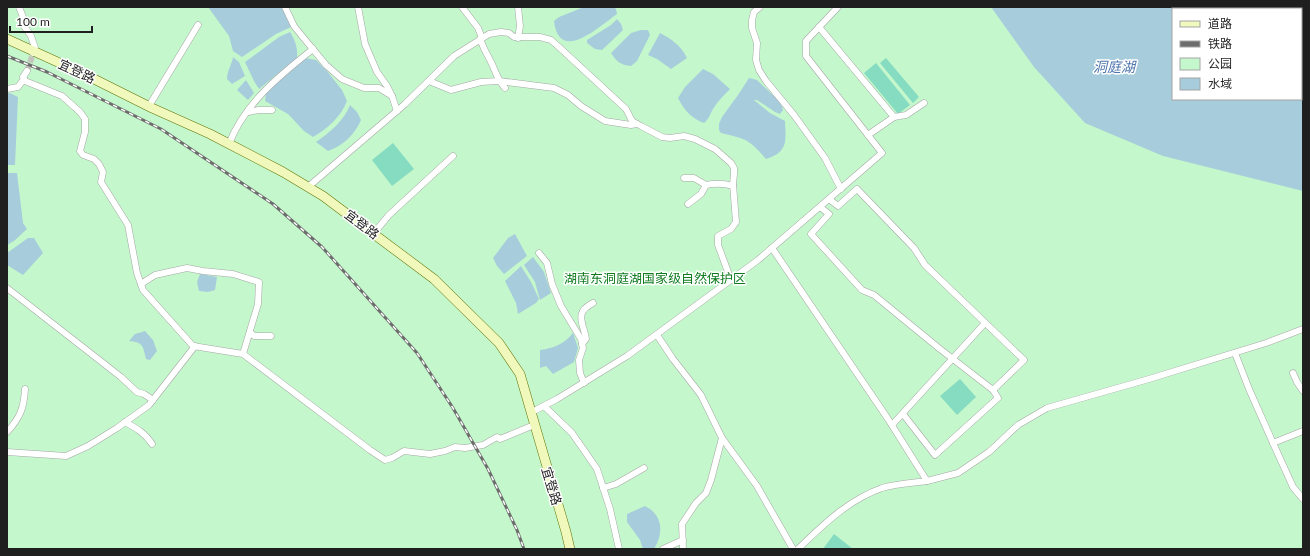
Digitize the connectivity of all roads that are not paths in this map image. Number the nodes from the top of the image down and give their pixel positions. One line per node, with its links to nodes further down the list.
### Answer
1 (19, 7): 14 (street)
2 (285, 7): 13 (street)
3 (358, 7): 21 (street)
4 (462, 7): 12 (street)
5 (518, 7): 10 (street)
6 (760, 7): 36 (street)
7 (838, 7): 9 (street)
8 (198, 25): 23 (street)
9 (818, 27): 27 (street); 29 (street)
10 (518, 38): 12 (street); 28 (street)
11 (7, 39): 14 (street, 宜登路)
12 (481, 39): 17 (street); 18 (street)
13 (313, 49): 21 (street); 26 (street)
14 (33, 53): 23 (street, 宜登路)
15 (27, 71): 16 (street)
16 (24, 79): 20 (street); 46 (street)
17 (429, 81): 18 (street); 25 (street)
18 (498, 81): 19 (street); 28 (street)
19 (505, 88)
20 (7, 89)
21 (392, 96): 25 (street)
22 (924, 103): 27 (street)
23 (149, 106): 30 (street, 宜登路)
24 (272, 110): 26 (street)
25 (397, 111): 35 (street)
26 (248, 112): 30 (street)
27 (894, 117): 29 (street)
28 (637, 124): 34 (street)
29 (868, 135): 36 (street)
30 (229, 144): 35 (street, 宜登路)
31 (453, 156): 42 (street)
32 (684, 178): 33 (street)
33 (706, 185): 34 (street); 38 (street)
34 (733, 186): 45 (street)
35 (308, 187): 42 (street, 宜登路)
36 (841, 189): 37 (street)
37 (829, 199): 39 (street); 40 (street)
38 (688, 204)
39 (838, 206): 41 (street); 49 (street)
40 (820, 207): 41 (street); 43 (street)
41 (829, 214): 58 (street)
42 (374, 233): 66 (street, 宜登路)
43 (772, 248): 45 (street); 70 (street)
44 (539, 253): 54 (street)
45 (731, 280): 52 (street)
46 (141, 284): 51 (street); 55 (street)
47 (7, 288): 64 (street)
48 (593, 303): 54 (street)
49 (985, 323): 58 (street); 62 (street)
50 (1303, 329): 56 (street)
51 (250, 332): 53 (street); 57 (street)
52 (656, 335): 60 (street); 73 (street)
53 (270, 336)
54 (582, 344): 60 (street)
55 (195, 346): 57 (street); 64 (street)
56 (1235, 353): 74 (street); 78 (street)
57 (243, 354): 69 (street)
58 (952, 359): 62 (street); 67 (street)
59 (1293, 372): 63 (street)
60 (584, 383): 65 (street)
61 (25, 389): 71 (street)
62 (993, 390): 67 (street)
63 (1303, 391)
64 (153, 400): 68 (street)
65 (544, 406): 66 (street); 79 (street)
66 (530, 413): 69 (street, 宜登路)
67 (903, 414): 70 (street)
68 (125, 422): 75 (street); 76 (street)
69 (534, 424): 82 (street, 宜登路)
70 (892, 425): 78 (street)
71 (7, 432)
72 (1303, 432): 74 (street)
73 (722, 438): 81 (street); 86 (street)
74 (1273, 443): 80 (street)
75 (152, 444)
76 (7, 452)
77 (644, 468): 79 (street)
78 (928, 481): 87 (street)
79 (603, 488): 83 (street)
80 (1303, 499)
81 (683, 540): 84 (street); 85 (street)
82 (570, 549)
83 (619, 549)
84 (662, 549)
85 (683, 549)
86 (793, 549)
87 (798, 549)

